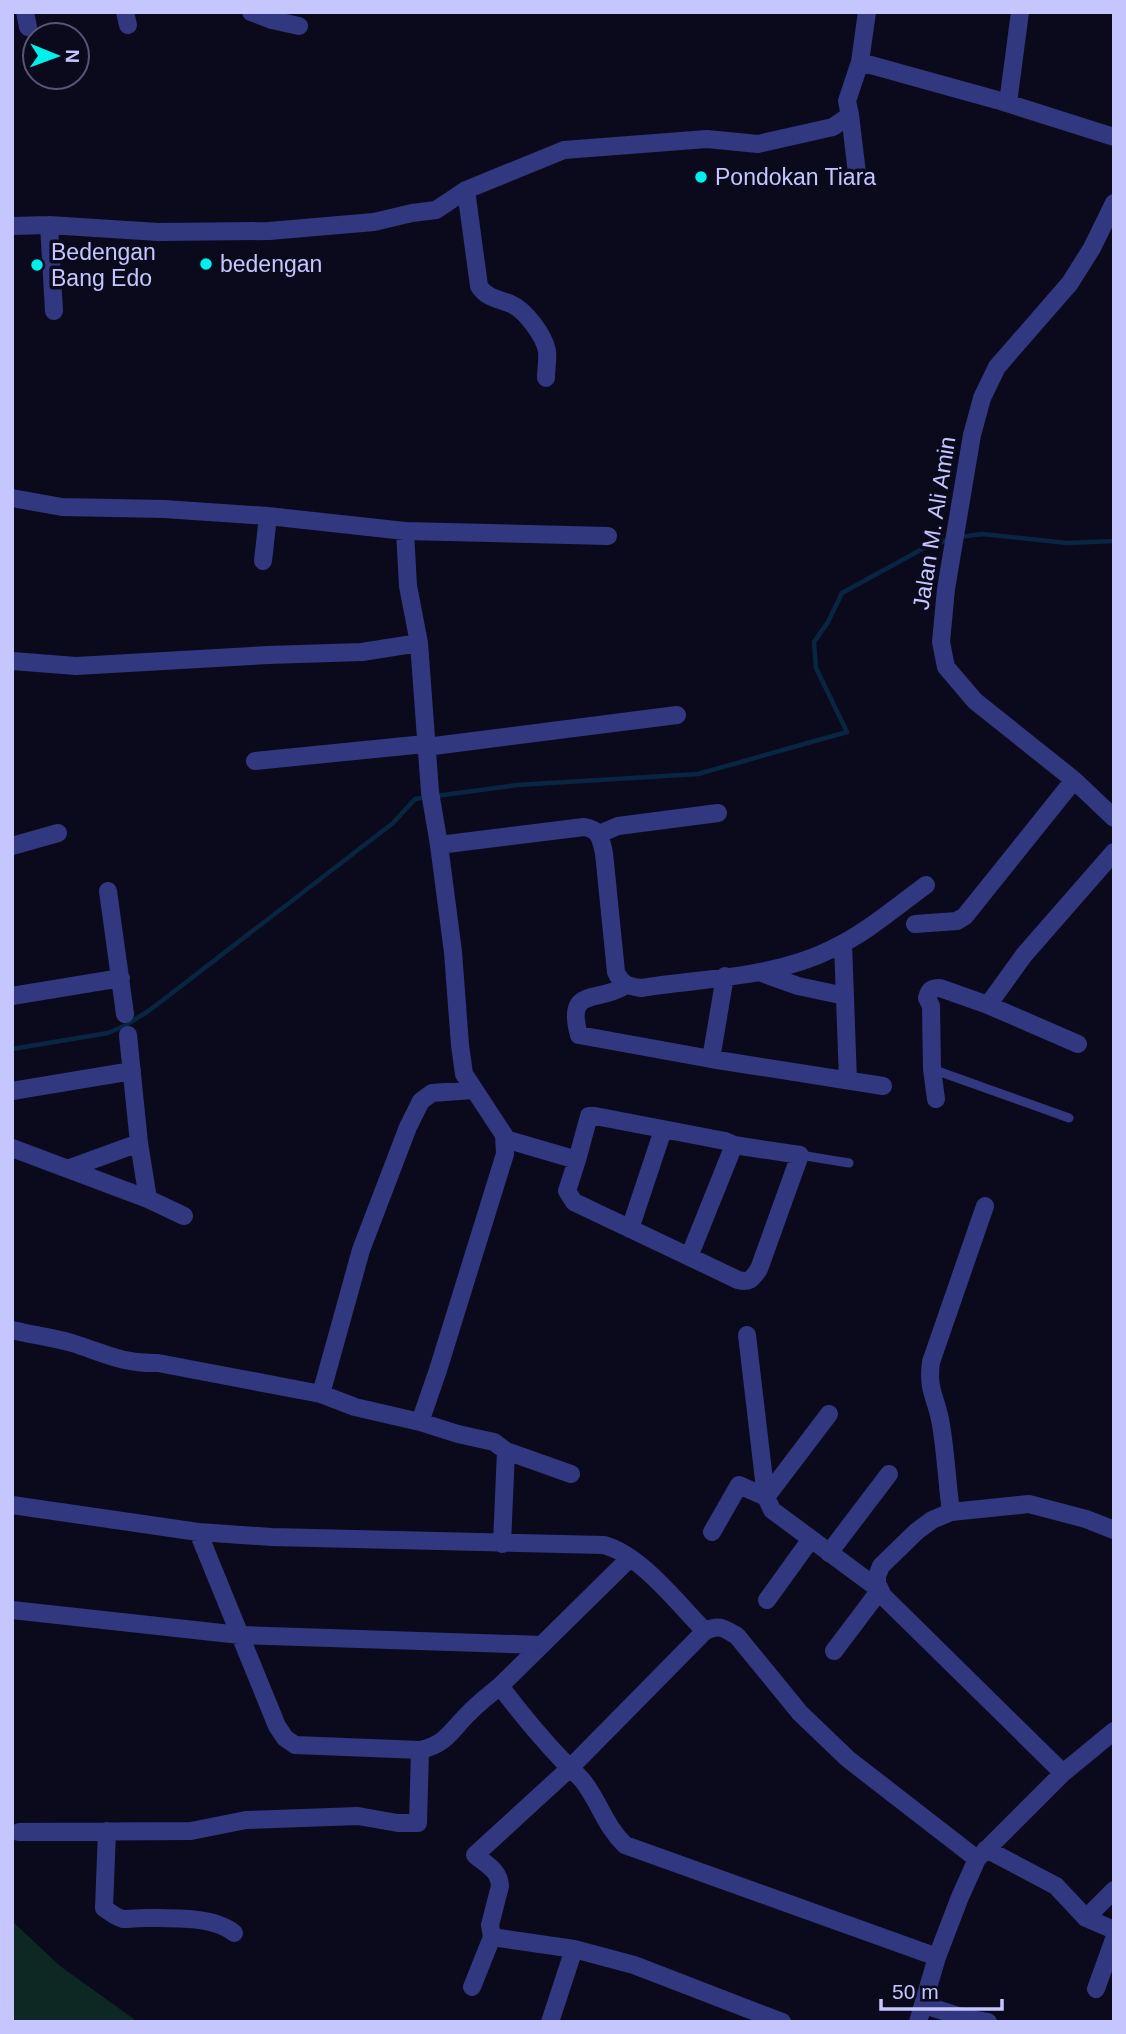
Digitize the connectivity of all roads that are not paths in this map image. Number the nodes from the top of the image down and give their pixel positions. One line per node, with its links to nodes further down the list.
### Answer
1 (251, 12): 4 (street)
2 (867, 12): 5 (street)
3 (1020, 12): 6 (street)
4 (299, 26)
5 (860, 62): 6 (street); 7 (street)
6 (1008, 103): 8 (street)
7 (850, 115): 9 (street); 10 (street)
8 (1114, 137)
9 (857, 173)
10 (467, 190): 12 (street); 15 (street)
11 (1114, 203): 26 (street, Jalan M. Ali Amin)
12 (49, 225): 13 (street); 14 (street)
13 (12, 226)
14 (54, 311)
15 (546, 378)
16 (12, 498): 17 (street)
17 (268, 516): 18 (street); 20 (street)
18 (405, 531): 19 (street); 21 (street)
19 (608, 536)
20 (263, 561)
21 (419, 643): 22 (street); 24 (street)
22 (12, 661)
23 (677, 715): 24 (street)
24 (426, 745): 25 (street); 31 (street)
25 (255, 761)
26 (1074, 780): 28 (street, Jalan M. Ali Amin); 36 (street)
27 (718, 813): 30 (street)
28 (1114, 818)
29 (58, 833): 32 (street)
30 (599, 834): 31 (street); 41 (street)
31 (439, 845): 53 (street)
32 (12, 846)
33 (1114, 852): 44 (street)
34 (926, 885): 37 (street)
35 (108, 891): 40 (street)
36 (915, 925)
37 (842, 944): 38 (street); 43 (street)
38 (759, 972): 39 (street); 43 (street)
39 (725, 976): 41 (street); 48 (street)
40 (121, 978): 42 (street); 45 (street)
41 (626, 985): 48 (street)
42 (12, 996)
43 (845, 996): 51 (street)
44 (988, 1005): 47 (street); 49 (street)
45 (125, 1014)
46 (128, 1035): 50 (street)
47 (1078, 1044)
48 (711, 1059): 51 (street)
49 (932, 1069): 55 (street); 56 (lane)
50 (132, 1071): 54 (street); 59 (street)
51 (848, 1080): 52 (street)
52 (883, 1086)
53 (473, 1090): 58 (street); 73 (street)
54 (12, 1091)
55 (936, 1098)
56 (1069, 1118)
57 (663, 1130): 60 (street); 63 (street); 69 (street)
58 (505, 1139): 63 (street); 75 (street)
59 (138, 1143): 65 (street); 66 (street)
60 (734, 1145): 62 (street); 70 (street)
61 (12, 1147): 65 (street)
62 (800, 1155): 64 (lane); 70 (street)
63 (577, 1160): 69 (street)
64 (849, 1163)
65 (70, 1168): 66 (street)
66 (148, 1199): 68 (street)
67 (985, 1206): 81 (street)
68 (184, 1216)
69 (630, 1229): 70 (street)
70 (689, 1257)
71 (12, 1330): 73 (street)
72 (747, 1335): 79 (street)
73 (321, 1394): 75 (street)
74 (829, 1414): 79 (street)
75 (420, 1422): 76 (street)
76 (506, 1451): 77 (street); 86 (street)
77 (571, 1474)
78 (889, 1474): 87 (street)
79 (766, 1497): 83 (street); 85 (street)
80 (12, 1505): 84 (street)
81 (951, 1512): 82 (street); 89 (street)
82 (1114, 1530)
83 (712, 1531)
84 (198, 1532): 86 (street); 93 (street)
85 (811, 1539): 87 (street); 90 (street)
86 (502, 1544): 88 (street)
87 (829, 1553): 89 (street)
88 (630, 1558): 92 (street); 94 (street)
89 (880, 1590): 95 (street); 100 (street)
90 (767, 1600)
91 (12, 1610): 93 (street)
92 (705, 1631): 99 (street); 103 (street)
93 (240, 1635): 94 (street); 98 (street)
94 (541, 1645): 96 (street)
95 (834, 1651)
96 (500, 1686): 98 (street); 99 (street)
97 (1114, 1731): 100 (street)
98 (420, 1750): 101 (street)
99 (570, 1768): 108 (street); 111 (street)
100 (1063, 1773): 103 (street)
101 (107, 1831): 102 (street); 107 (street)
102 (19, 1832)
103 (981, 1854): 105 (street); 111 (street)
104 (1114, 1890): 105 (street)
105 (1086, 1918): 106 (street)
106 (1114, 1930)
107 (234, 1933)
108 (492, 1937): 110 (street); 112 (street)
109 (1114, 1939): 113 (street)
110 (575, 1950): 115 (street); 116 (street)
111 (937, 1957): 114 (street)
112 (472, 1987)
113 (1096, 1989)
114 (921, 2013): 117 (street)
115 (550, 2022)
116 (782, 2022)
117 (988, 2022)

